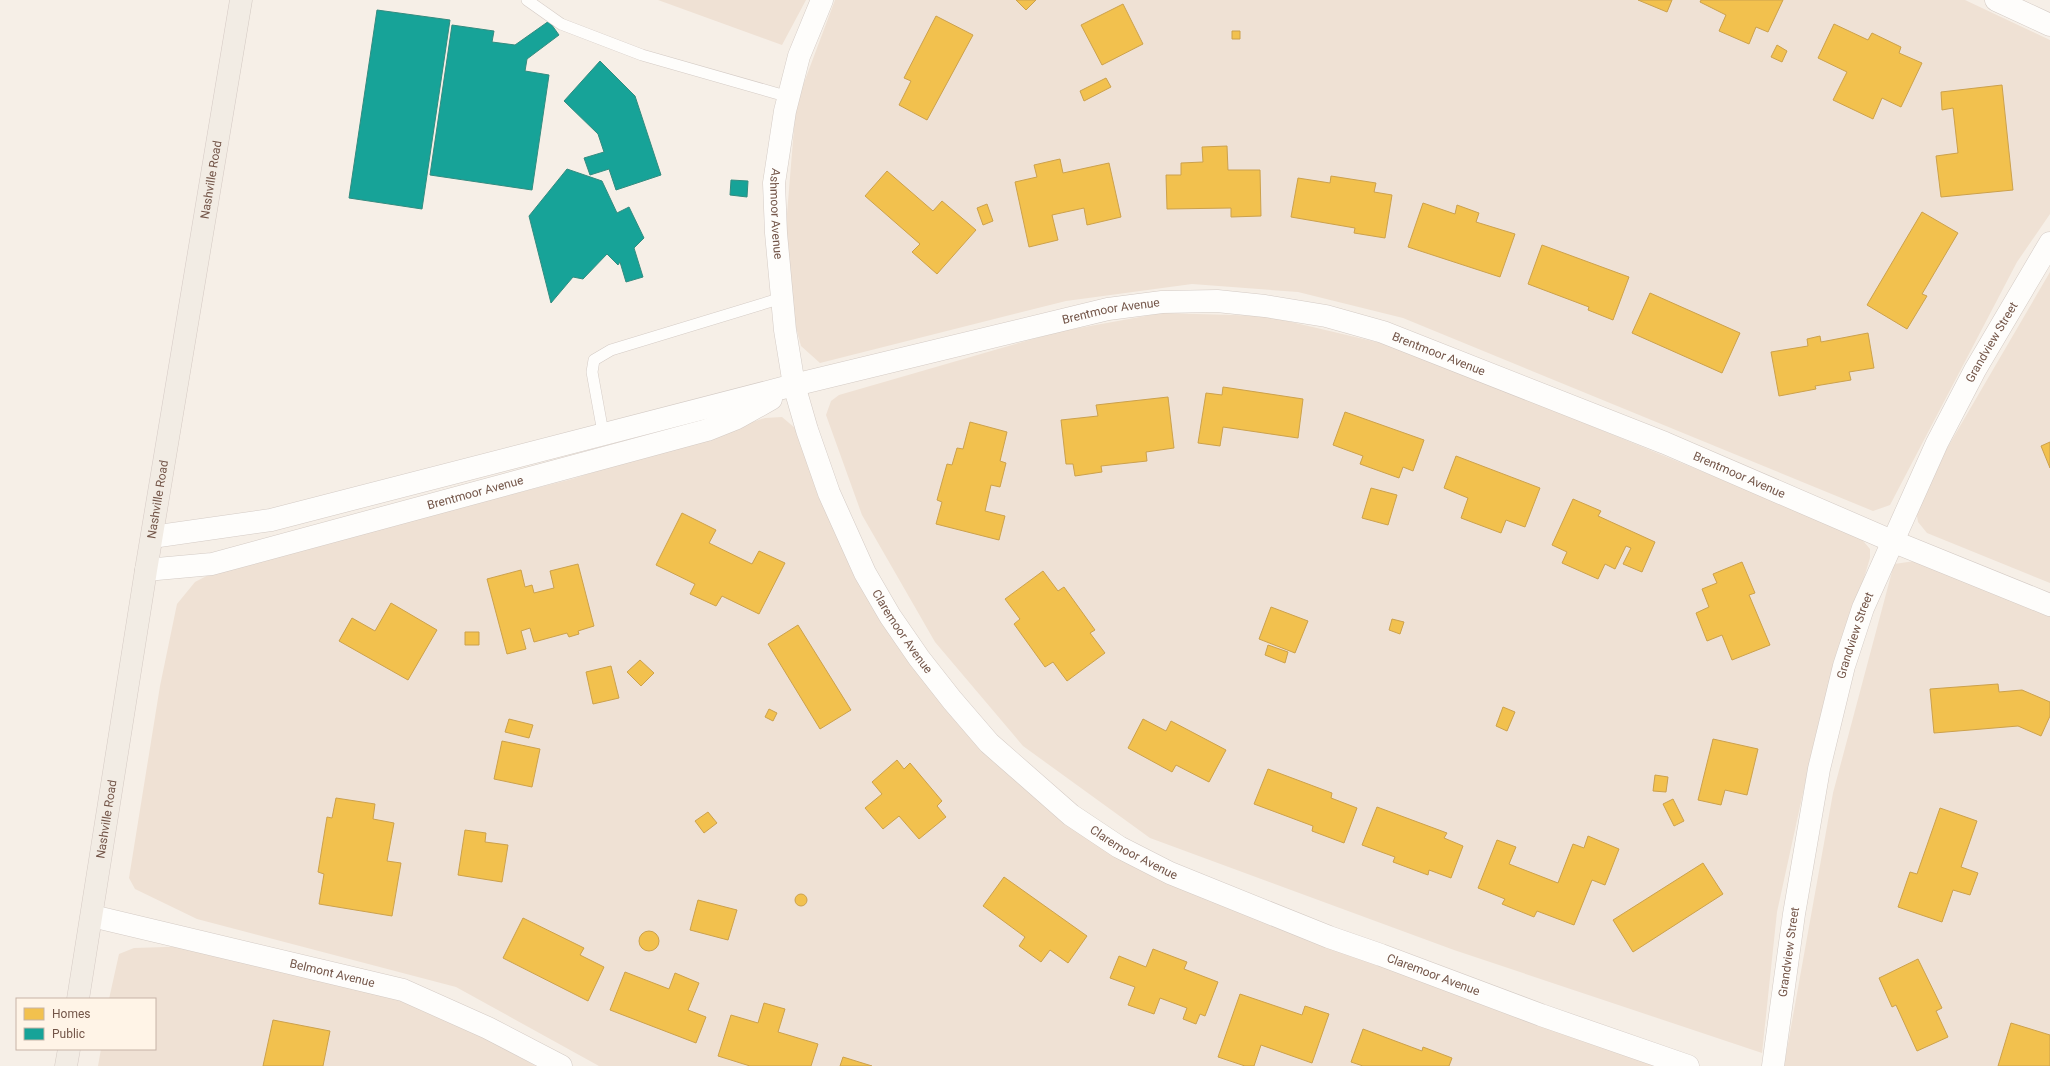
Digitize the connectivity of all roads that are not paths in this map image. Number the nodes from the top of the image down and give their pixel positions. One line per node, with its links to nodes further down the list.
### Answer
1 (241, 0): 12 (main road, Nashville Road)
2 (528, 0): 6 (lane)
3 (822, 0): 6 (street, Ashmoor Avenue)
4 (1996, 0): 5 (street)
5 (2050, 25)
6 (788, 97): 8 (street, Ashmoor Avenue)
7 (2050, 243): 13 (street, Grandview Street)
8 (782, 298): 9 (street, Ashmoor Avenue); 10 (lane)
9 (794, 385): 10 (street, Brentmoor Avenue); 11 (street, Brentmoor Avenue); 13 (street, Brentmoor Avenue); 21 (street, Claremoor Avenue)
10 (604, 434): 11 (lane); 12 (street, Brentmoor Avenue)
11 (608, 457): 14 (street, Brentmoor Avenue)
12 (152, 537): 14 (main road, Nashville Road)
13 (1892, 541): 15 (street, Brentmoor Avenue); 22 (street, Grandview Street)
14 (146, 570): 16 (main road, Nashville Road)
15 (2050, 605)
16 (92, 916): 17 (main road, Nashville Road); 20 (street, Belmont Avenue)
17 (78, 998)
18 (69, 1050): 19 (main road)
19 (66, 1066)
20 (561, 1066)
21 (1688, 1066)
22 (1773, 1066)

